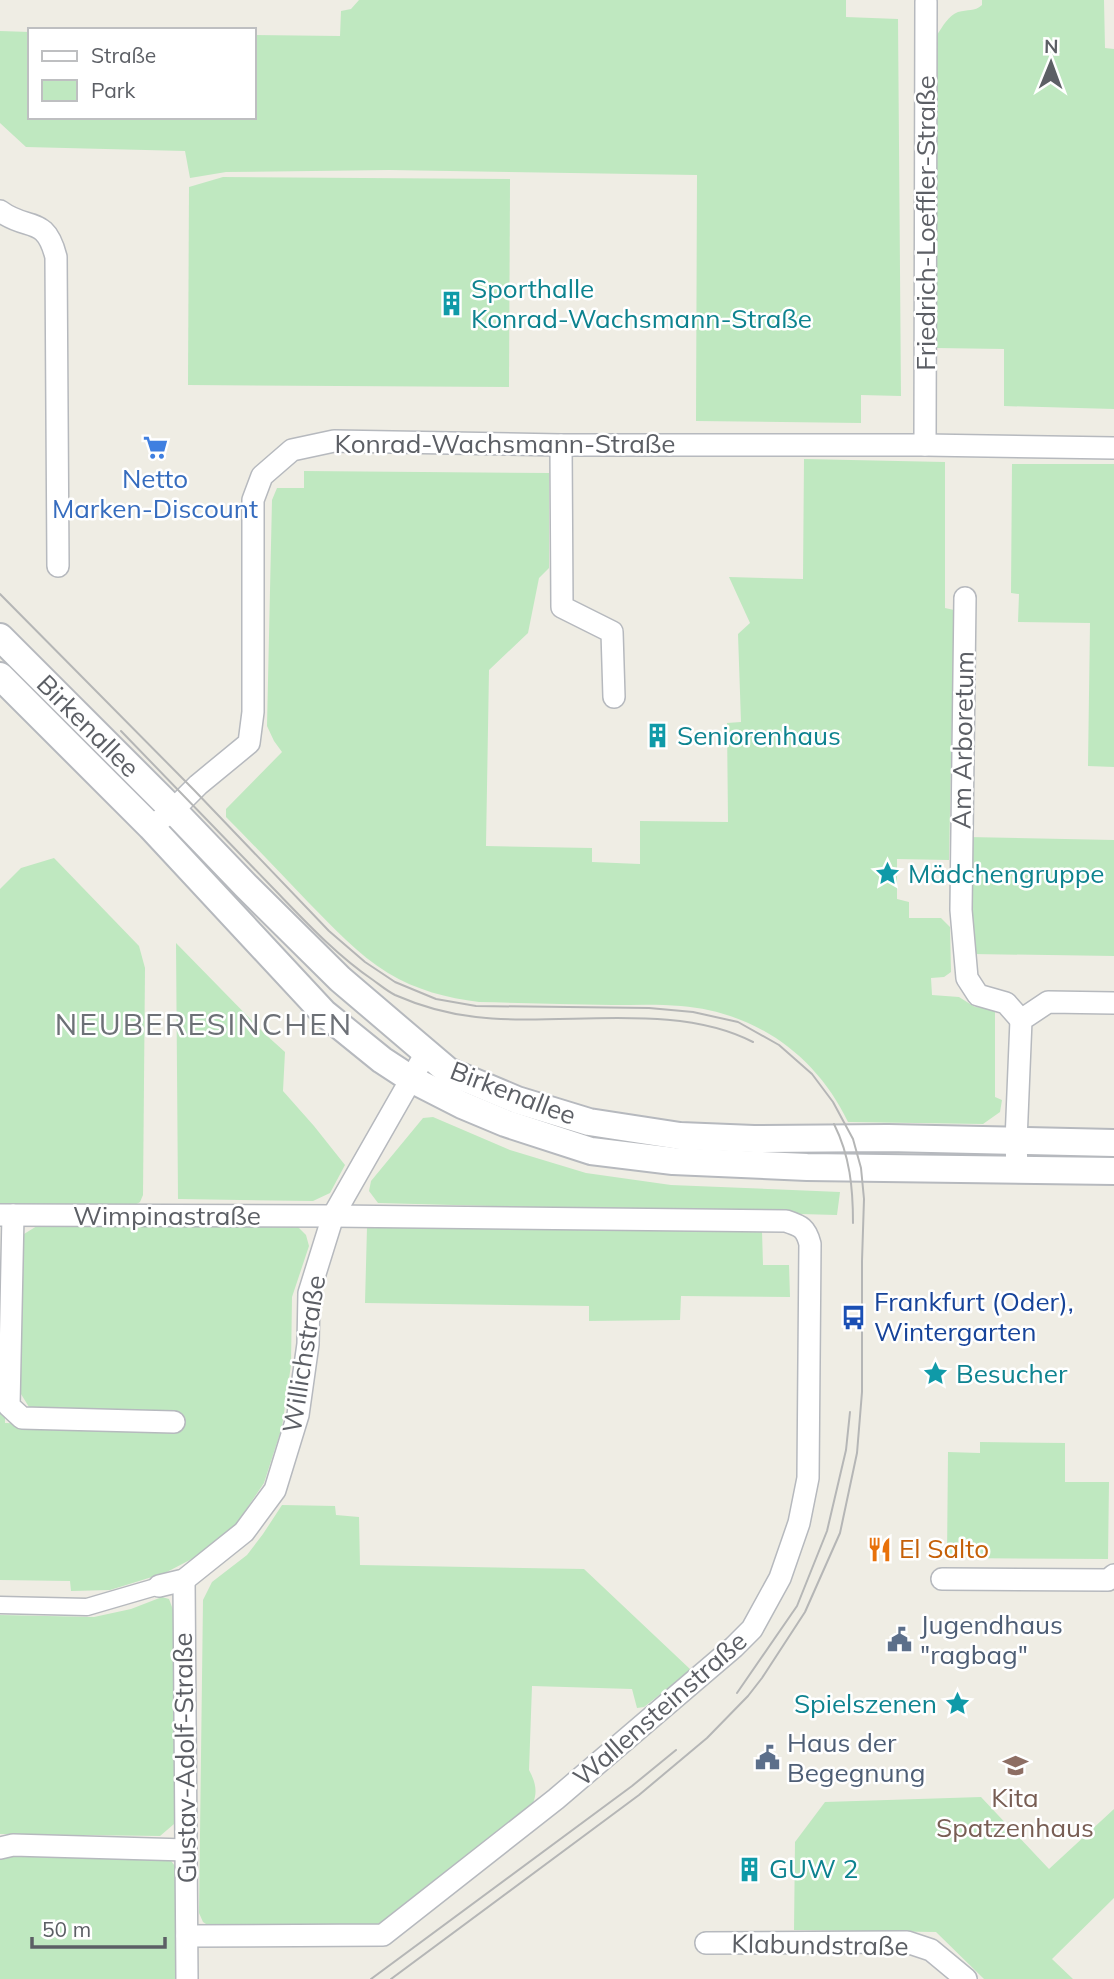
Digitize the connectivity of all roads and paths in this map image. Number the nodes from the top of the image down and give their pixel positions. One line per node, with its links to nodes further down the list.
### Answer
1 (926, 2): 4 (street, Friedrich-Loeffler-Straße)
2 (0, 211): 6 (street)
3 (561, 445): 4 (street, Konrad-Wachsmann-Straße); 10 (street); 11 (street, Konrad-Wachsmann-Straße)
4 (925, 445): 5 (street, Konrad-Wachsmann-Straße)
5 (1114, 448)
6 (58, 566)
7 (965, 598): 14 (street, Am Arboretum)
8 (0, 637): 11 (street, Birkenallee)
9 (0, 676): 12 (street, Birkenallee)
10 (614, 696)
11 (173, 810): 12 (street, Konrad-Wachsmann-Straße); 15 (street, Birkenallee)
12 (151, 827): 16 (street, Birkenallee)
13 (1114, 1003): 14 (street)
14 (1021, 1020): 17 (street)
15 (426, 1053): 16 (street, Willichstraße); 17 (street, Birkenallee)
16 (411, 1079): 19 (street, Birkenallee); 22 (street, Willichstraße)
17 (1016, 1141): 18 (street, Birkenallee); 19 (street)
18 (1114, 1143)
19 (1017, 1170): 20 (street, Birkenallee)
20 (1114, 1171)
21 (7, 1215): 22 (street, Wimpinastraße); 23 (street)
22 (333, 1216): 26 (street, Willichstraße); 31 (street, Wallensteinstraße)
23 (174, 1422)
24 (1114, 1575): 25 (street)
25 (942, 1578)
26 (184, 1580): 27 (street, Willichstraße); 30 (street, Gustav-Adolf-Straße)
27 (159, 1586): 28 (street, Willichstraße)
28 (0, 1605)
29 (0, 1848): 30 (street)
30 (186, 1850): 31 (street, Gustav-Adolf-Straße)
31 (187, 1936): 33 (street, Gustav-Adolf-Straße)
32 (706, 1943): 34 (street, Klabundstraße)
33 (187, 1979)
34 (966, 1979)

